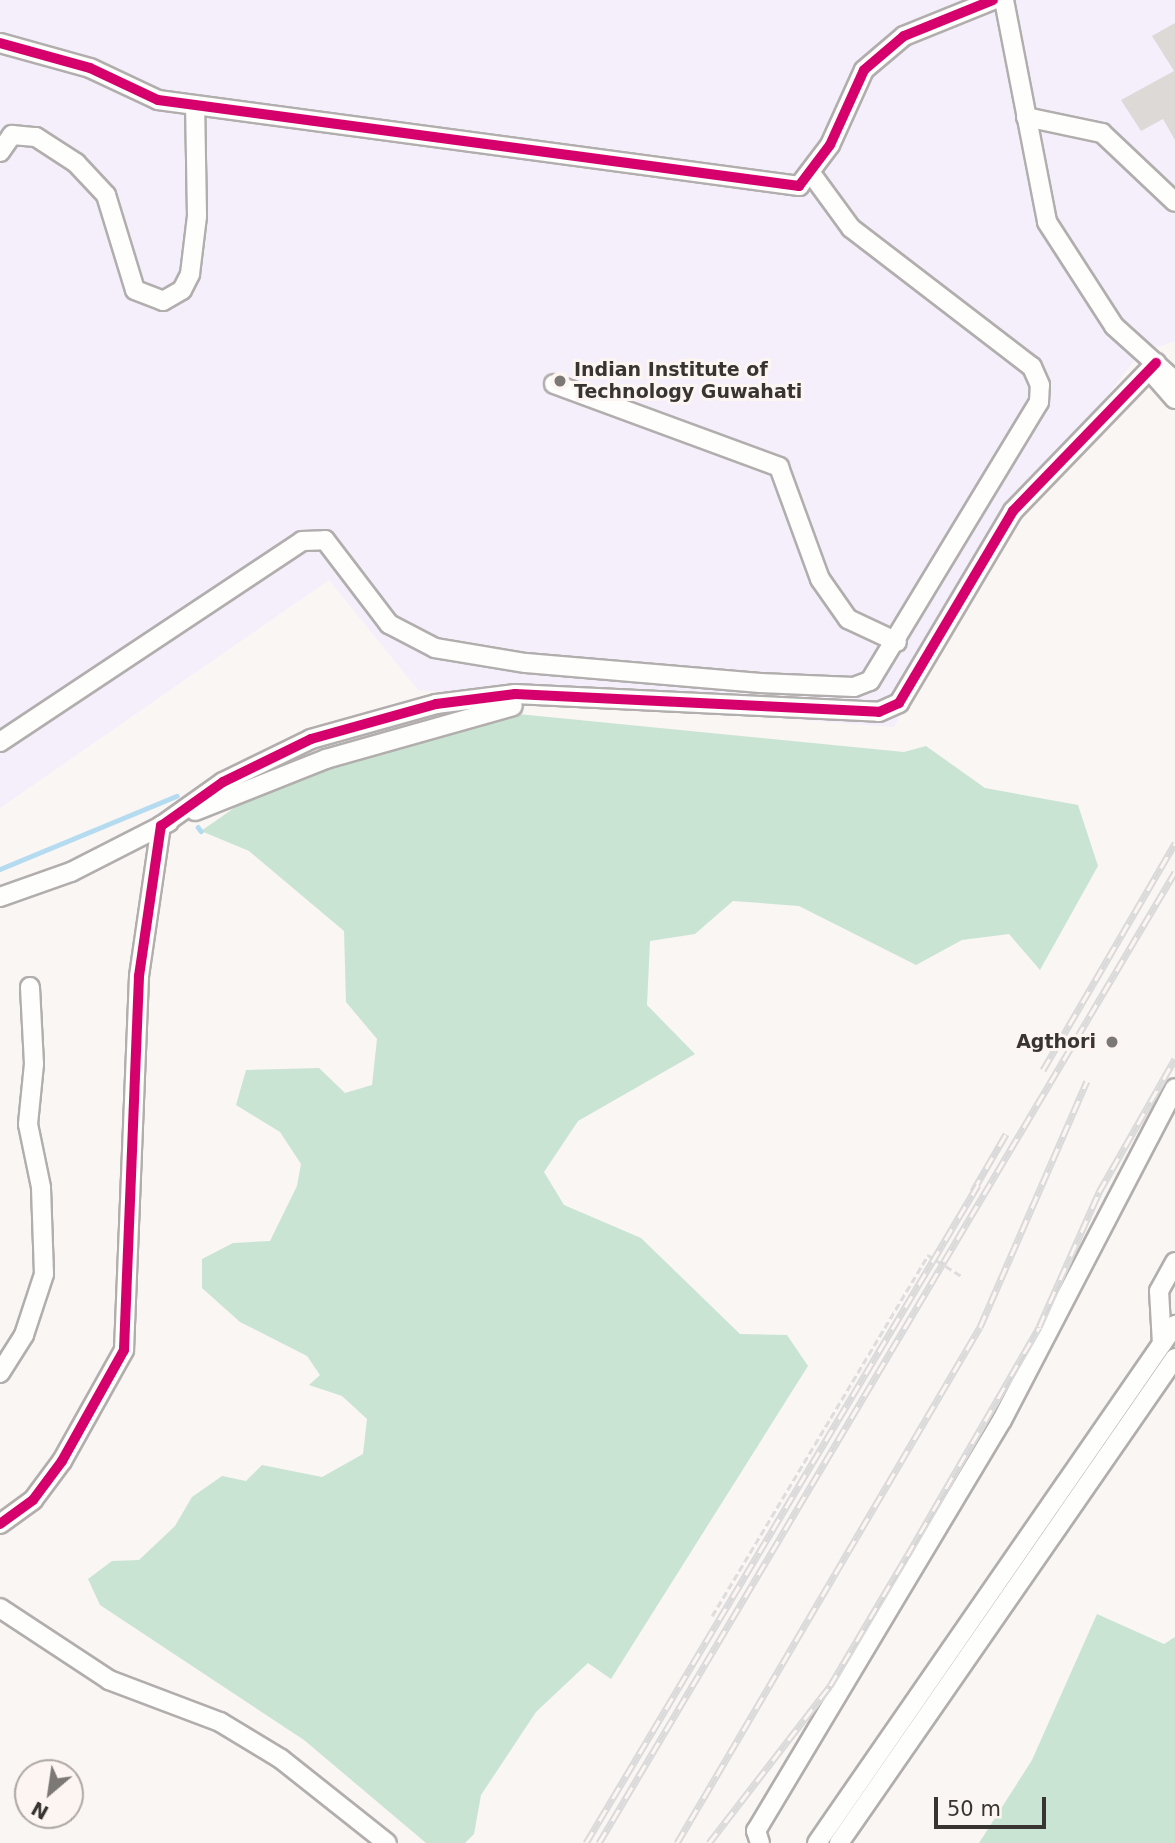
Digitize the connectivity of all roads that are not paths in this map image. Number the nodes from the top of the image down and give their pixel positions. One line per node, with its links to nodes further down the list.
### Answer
1 (993, 0): 7 (street)
2 (1004, 0): 5 (street)
3 (0, 43): 4 (street)
4 (195, 105): 6 (street); 7 (street)
5 (1026, 117): 8 (street); 9 (street)
6 (0, 152)
7 (810, 172): 13 (street)
8 (1175, 202)
9 (1153, 367): 10 (street); 12 (street); 14 (street)
10 (1175, 381)
11 (554, 384): 13 (street)
12 (1175, 399)
13 (897, 642): 15 (street)
14 (585, 695): 16 (street); 16 (street)
15 (0, 742)
16 (161, 826): 17 (street); 25 (street)
17 (0, 897)
18 (30, 987): 24 (street)
19 (1175, 1088): 28 (street)
20 (1175, 1262): 22 (street)
21 (1175, 1325): 22 (street)
22 (1162, 1344): 29 (street)
23 (1175, 1358): 30 (street)
24 (0, 1373)
25 (0, 1524)
26 (0, 1608): 27 (street)
27 (387, 1843)
28 (760, 1843)
29 (817, 1843)
30 (839, 1843)

